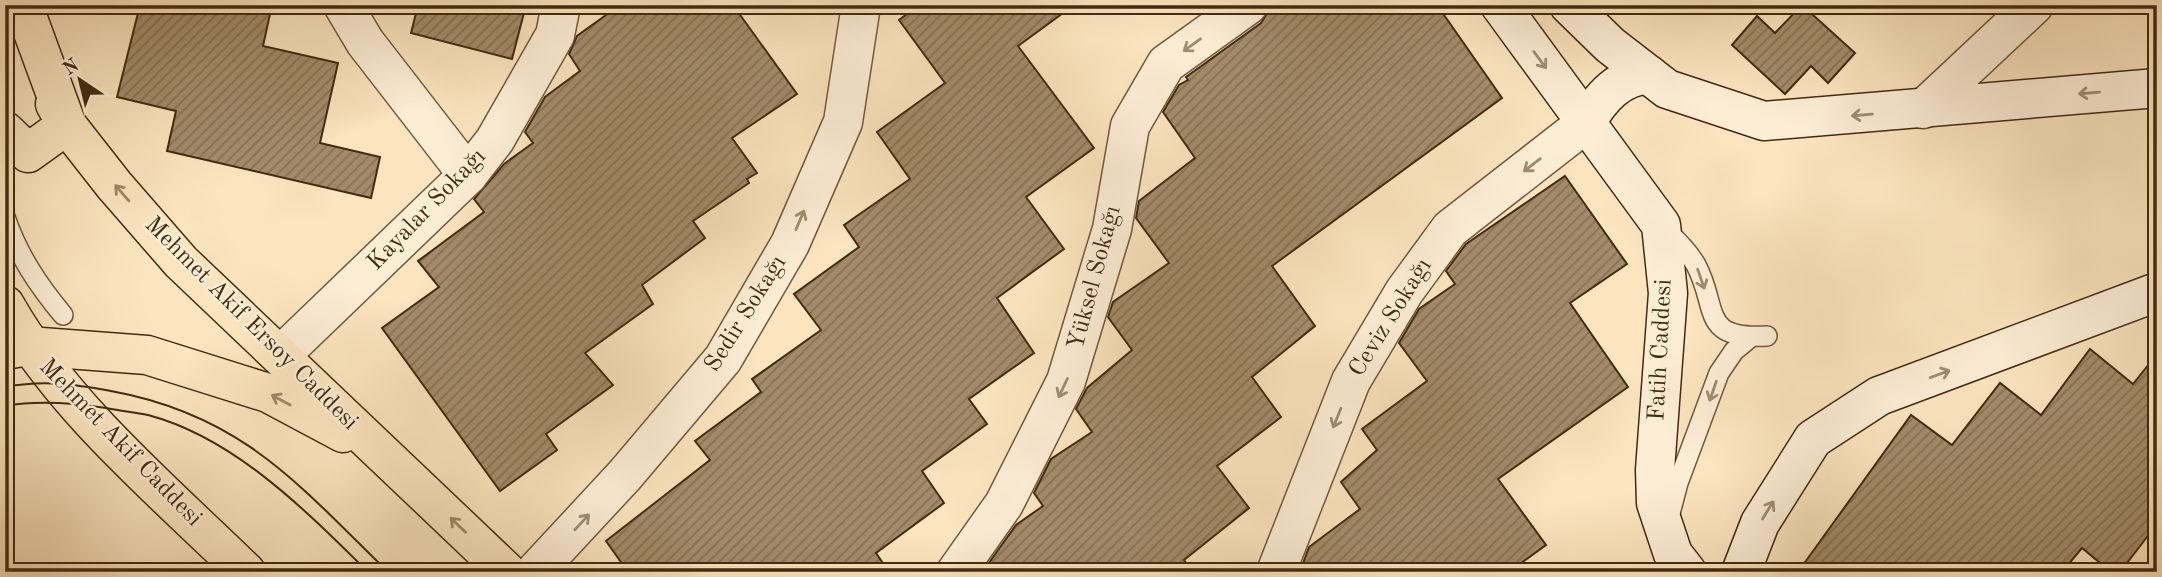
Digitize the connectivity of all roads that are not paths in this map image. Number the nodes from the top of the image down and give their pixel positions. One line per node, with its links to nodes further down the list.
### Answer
1 (23, 5): 14 (main road, Mehmet Akif Ersoy Caddesi)
2 (343, 5): 16 (street)
3 (561, 5): 16 (street, Kayalar Sokağı)
4 (861, 5): 28 (street, Sedir Sokağı, one-way to 4)
5 (1248, 5): 29 (street, Yüksel Sokağı, one-way to 29)
6 (1500, 5): 13 (street, one-way to 13)
7 (1569, 5): 10 (street)
8 (2034, 5): 12 (street)
9 (5, 22): 14 (main road)
10 (1650, 75): 12 (street, one-way to 10); 13 (street, Ceviz Sokağı)
11 (2157, 88): 12 (street, one-way to 12)
12 (1923, 109)
13 (1586, 123): 18 (street); 30 (street, Ceviz Sokağı, one-way to 30)
14 (67, 125): 15 (main road); 23 (main road, Mehmet Akif Ersoy Caddesi, one-way to 14)
15 (5, 131)
16 (468, 175): 23 (street, Kayalar Sokağı)
17 (5, 217): 21 (lane)
18 (1661, 225): 25 (street, Fatih Caddesi); 25 (lane, one-way to 25)
19 (2157, 292): 32 (street, one-way to 19)
20 (5, 305): 22 (main road, Mehmet Akif Caddesi)
21 (63, 315)
22 (17, 348): 24 (main road, one-way to 22); 26 (main road, Mehmet Akif Caddesi)
23 (281, 355): 24 (main road, Mehmet Akif Ersoy Caddesi)
24 (385, 455): 27 (main road, Mehmet Akif Ersoy Caddesi, one-way to 24)
25 (1666, 531): 31 (street, Fatih Caddesi)
26 (246, 572)
27 (507, 572)
28 (535, 572)
29 (956, 572)
30 (1276, 572)
31 (1687, 572)
32 (1741, 572)

